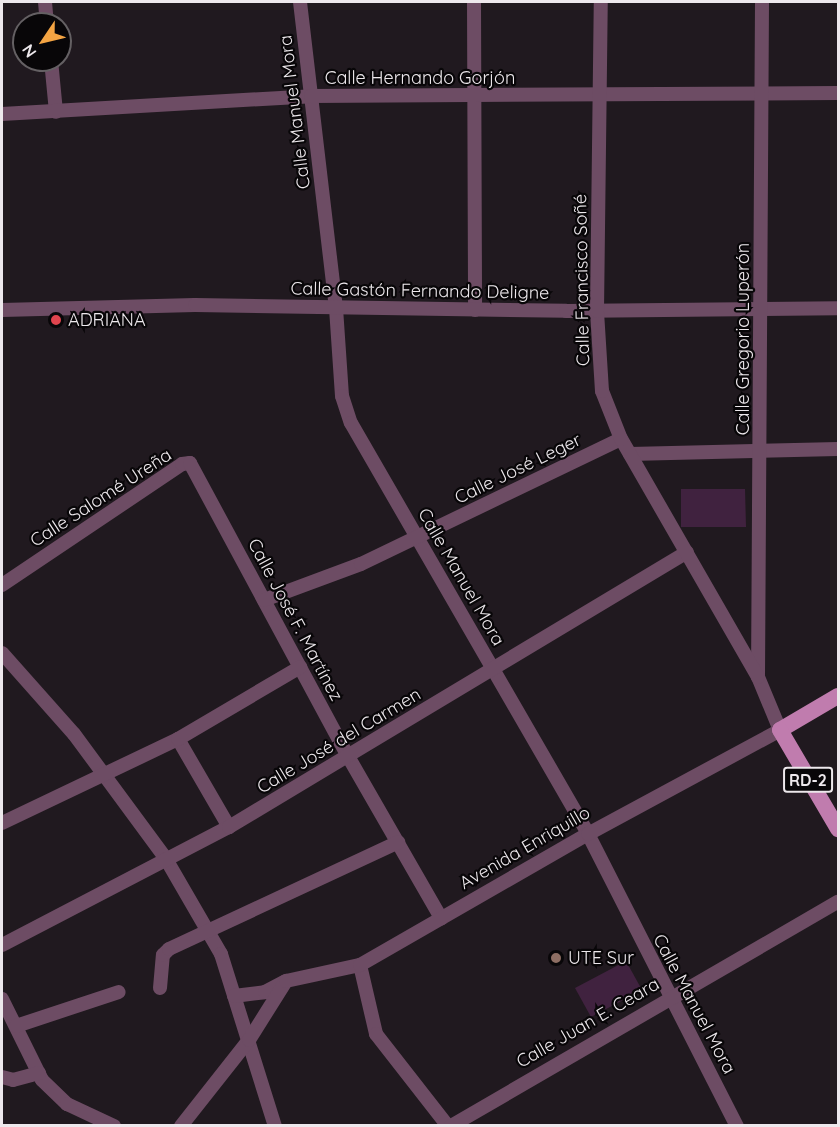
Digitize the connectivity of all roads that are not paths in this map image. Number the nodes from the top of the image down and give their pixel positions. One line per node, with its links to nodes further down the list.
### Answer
1 (300, 2): 8 (street, Calle Manuel Mora)
2 (474, 2): 9 (street)
3 (601, 2): 10 (street, Calle Francisco Soñé)
4 (762, 2): 7 (street, Calle Gregorio Luperón)
5 (52, 72): 11 (street)
6 (838, 93): 7 (street, Calle Hernando Gorjón)
7 (761, 94): 10 (street, Calle Hernando Gorjón); 13 (street, Calle Gregorio Luperón)
8 (311, 96): 9 (street, Calle Hernando Gorjón); 11 (street, Calle Hernando Gorjón); 14 (street, Calle Manuel Mora)
9 (471, 96): 10 (street, Calle Hernando Gorjón); 17 (street)
10 (600, 97): 18 (street, Calle Francisco Soñé)
11 (56, 112): 12 (street, Calle Hernando Gorjón)
12 (2, 114)
13 (761, 307): 15 (street, Calle Gastón Fernando Deligne); 18 (street, Calle Gastón Fernando Deligne); 20 (street, Calle Gregorio Luperón)
14 (336, 308): 16 (street, Calle Gastón Fernando Deligne); 17 (street, Calle Gastón Fernando Deligne); 24 (street, Calle Manuel Mora)
15 (838, 308)
16 (2, 310)
17 (475, 310): 18 (street, Calle Gastón Fernando Deligne)
18 (597, 311): 19 (street, Calle Francisco Soñé)
19 (621, 439): 22 (street, Calle Francisco Soñé); 24 (street, Calle José Leger)
20 (761, 449): 21 (street); 22 (street); 31 (street, Calle Gregorio Luperón)
21 (838, 449)
22 (630, 454): 25 (street, Calle Francisco Soñé)
23 (190, 463): 26 (street, Calle Salomé Ureña); 27 (street, Calle José F. Martínez)
24 (418, 538): 27 (street, Calle José Leger); 30 (street, Calle Manuel Mora)
25 (687, 552): 30 (street, Calle José del Carmen); 31 (street, Calle Francisco Soñé)
26 (2, 585)
27 (264, 600): 29 (street, Calle José F. Martínez)
28 (2, 653): 36 (street)
29 (300, 667): 34 (street); 35 (street, Calle José F. Martínez)
30 (494, 669): 35 (street, Calle José del Carmen); 40 (street, Calle Manuel Mora)
31 (758, 677): 33 (street, Calle Francisco Soñé)
32 (838, 696): 33 (main road, Avenida Enriquillo)
33 (780, 730): 39 (main road, RD-2); 40 (street, Avenida Enriquillo)
34 (178, 739): 36 (street); 38 (street)
35 (349, 758): 38 (street, Calle José del Carmen); 41 (street, Calle José F. Martínez)
36 (102, 772): 37 (street); 42 (street)
37 (2, 823)
38 (229, 827): 42 (street, Calle José del Carmen)
39 (838, 829)
40 (588, 834): 44 (street, Avenida Enriquillo); 52 (street, Calle Manuel Mora)
41 (398, 842): 44 (street, Calle José F. Martínez); 45 (street)
42 (166, 859): 45 (street); 46 (street, Calle José del Carmen)
43 (838, 902): 52 (street, Calle Juan E. Ceara)
44 (441, 918): 47 (street, Avenida Enriquillo)
45 (208, 932): 49 (street); 51 (street)
46 (2, 945)
47 (360, 965): 48 (street, Avenida Enriquillo); 61 (street)
48 (286, 981): 51 (street, Avenida Enriquillo); 55 (street)
49 (160, 988)
50 (119, 992): 54 (street)
51 (234, 996): 55 (street)
52 (668, 997): 61 (street, Calle Juan E. Ceara); 62 (street, Calle Manuel Mora)
53 (2, 999): 54 (street)
54 (16, 1026): 56 (street)
55 (249, 1040): 59 (street); 60 (street)
56 (39, 1073): 57 (street); 58 (street)
57 (3, 1080)
58 (114, 1125)
59 (181, 1125)
60 (275, 1125)
61 (450, 1125)
62 (737, 1125)

